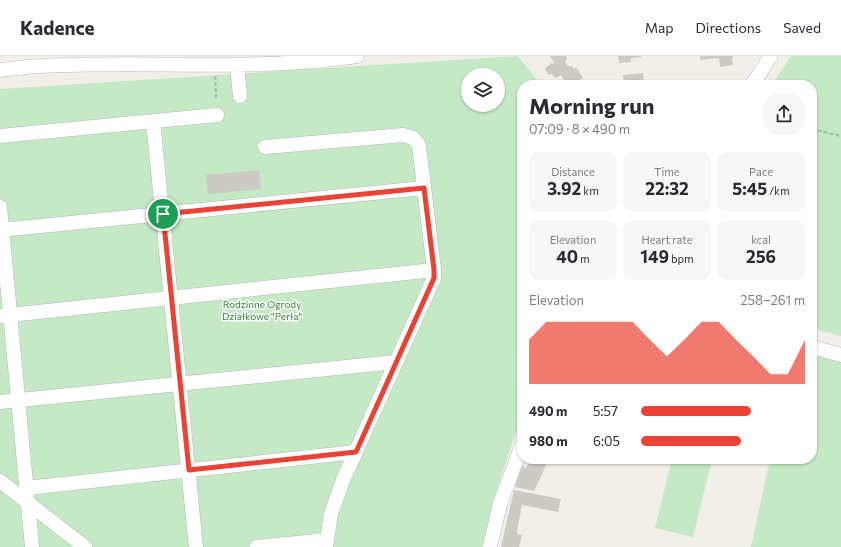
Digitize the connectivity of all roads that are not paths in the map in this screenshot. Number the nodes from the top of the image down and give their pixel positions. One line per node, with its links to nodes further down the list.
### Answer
1 (357, 56): 5 (street)
2 (771, 56): 7 (street)
3 (88, 60): 4 (street); 6 (street)
4 (150, 60): 5 (street)
5 (241, 62): 8 (street)
6 (0, 70)
7 (755, 80)
8 (240, 96)
9 (217, 115): 10 (street)
10 (153, 121): 11 (street); 15 (street)
11 (0, 136)
12 (265, 147): 13 (street)
13 (424, 188): 15 (street); 17 (street)
14 (0, 207): 16 (street)
15 (163, 214): 16 (street); 18 (street)
16 (1, 230): 19 (street)
17 (434, 270): 18 (street); 22 (street)
18 (172, 298): 19 (street); 23 (street)
19 (5, 315): 24 (street)
20 (817, 348): 21 (street)
21 (841, 355)
22 (396, 362): 23 (street); 26 (street)
23 (180, 384): 24 (street); 28 (street)
24 (18, 400): 25 (street); 30 (street)
25 (0, 402)
26 (356, 452): 28 (street); 32 (street)
27 (517, 458): 37 (street)
28 (189, 470): 30 (street); 35 (street)
29 (0, 481): 31 (street)
30 (27, 488): 31 (street)
31 (28, 503): 33 (street); 34 (street)
32 (326, 543): 36 (street)
33 (32, 547)
34 (85, 547)
35 (196, 547)
36 (257, 547)
37 (490, 547)

